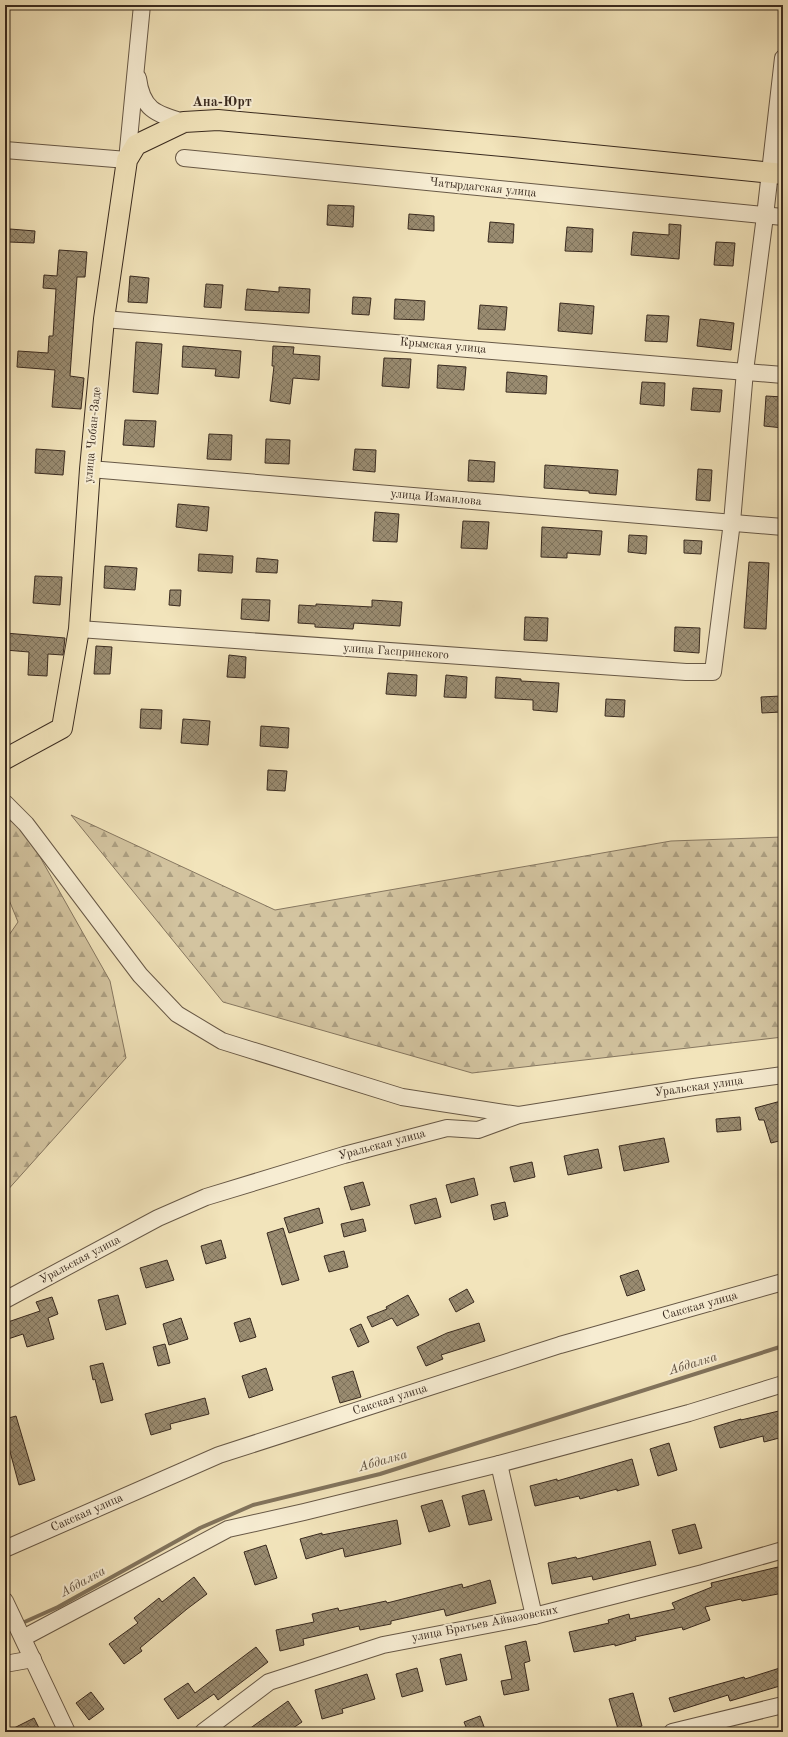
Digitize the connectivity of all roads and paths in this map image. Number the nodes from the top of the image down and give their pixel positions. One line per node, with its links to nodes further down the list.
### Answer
1 (142, 5): 3 (street)
2 (783, 58): 8 (street)
3 (136, 66): 4 (street); 6 (street)
4 (184, 122): 6 (main road); 8 (main road)
5 (5, 150): 6 (street)
6 (131, 153): 11 (main road, улица Чобан-Заде)
7 (184, 158): 9 (street, Чатырдагская улица)
8 (777, 174): 9 (street)
9 (766, 216): 10 (street, Чатырдагская улица); 12 (street)
10 (783, 217)
11 (104, 318): 12 (street, Крымская улица); 14 (main road, улица Чобан-Заде)
12 (745, 371): 13 (street, Крымская улица); 15 (street)
13 (783, 375)
14 (90, 470): 15 (street, улица Измаилова); 17 (main road, улица Чобан-Заде)
15 (732, 522): 16 (street, улица Измаилова); 17 (street, улица Гаспринского)
16 (783, 527)
17 (79, 629): 18 (main road, улица Чобан-Заде)
18 (5, 759)
19 (5, 803): 21 (street)
20 (783, 1075): 21 (street, Уральская улица)
21 (519, 1115): 23 (street, Уральская улица)
22 (783, 1282): 26 (street, Сакская улица)
23 (5, 1300)
24 (783, 1384): 25 (street)
25 (499, 1464): 29 (street); 30 (street)
26 (6, 1548)
27 (783, 1550): 29 (street, улица Братьев Айвазовских)
28 (5, 1601): 30 (street)
29 (534, 1616): 35 (street, улица Братьев Айвазовских)
30 (19, 1630): 31 (street)
31 (33, 1660): 32 (street); 34 (street)
32 (5, 1664)
33 (783, 1705): 36 (street)
34 (67, 1732)
35 (203, 1732)
36 (672, 1732)

